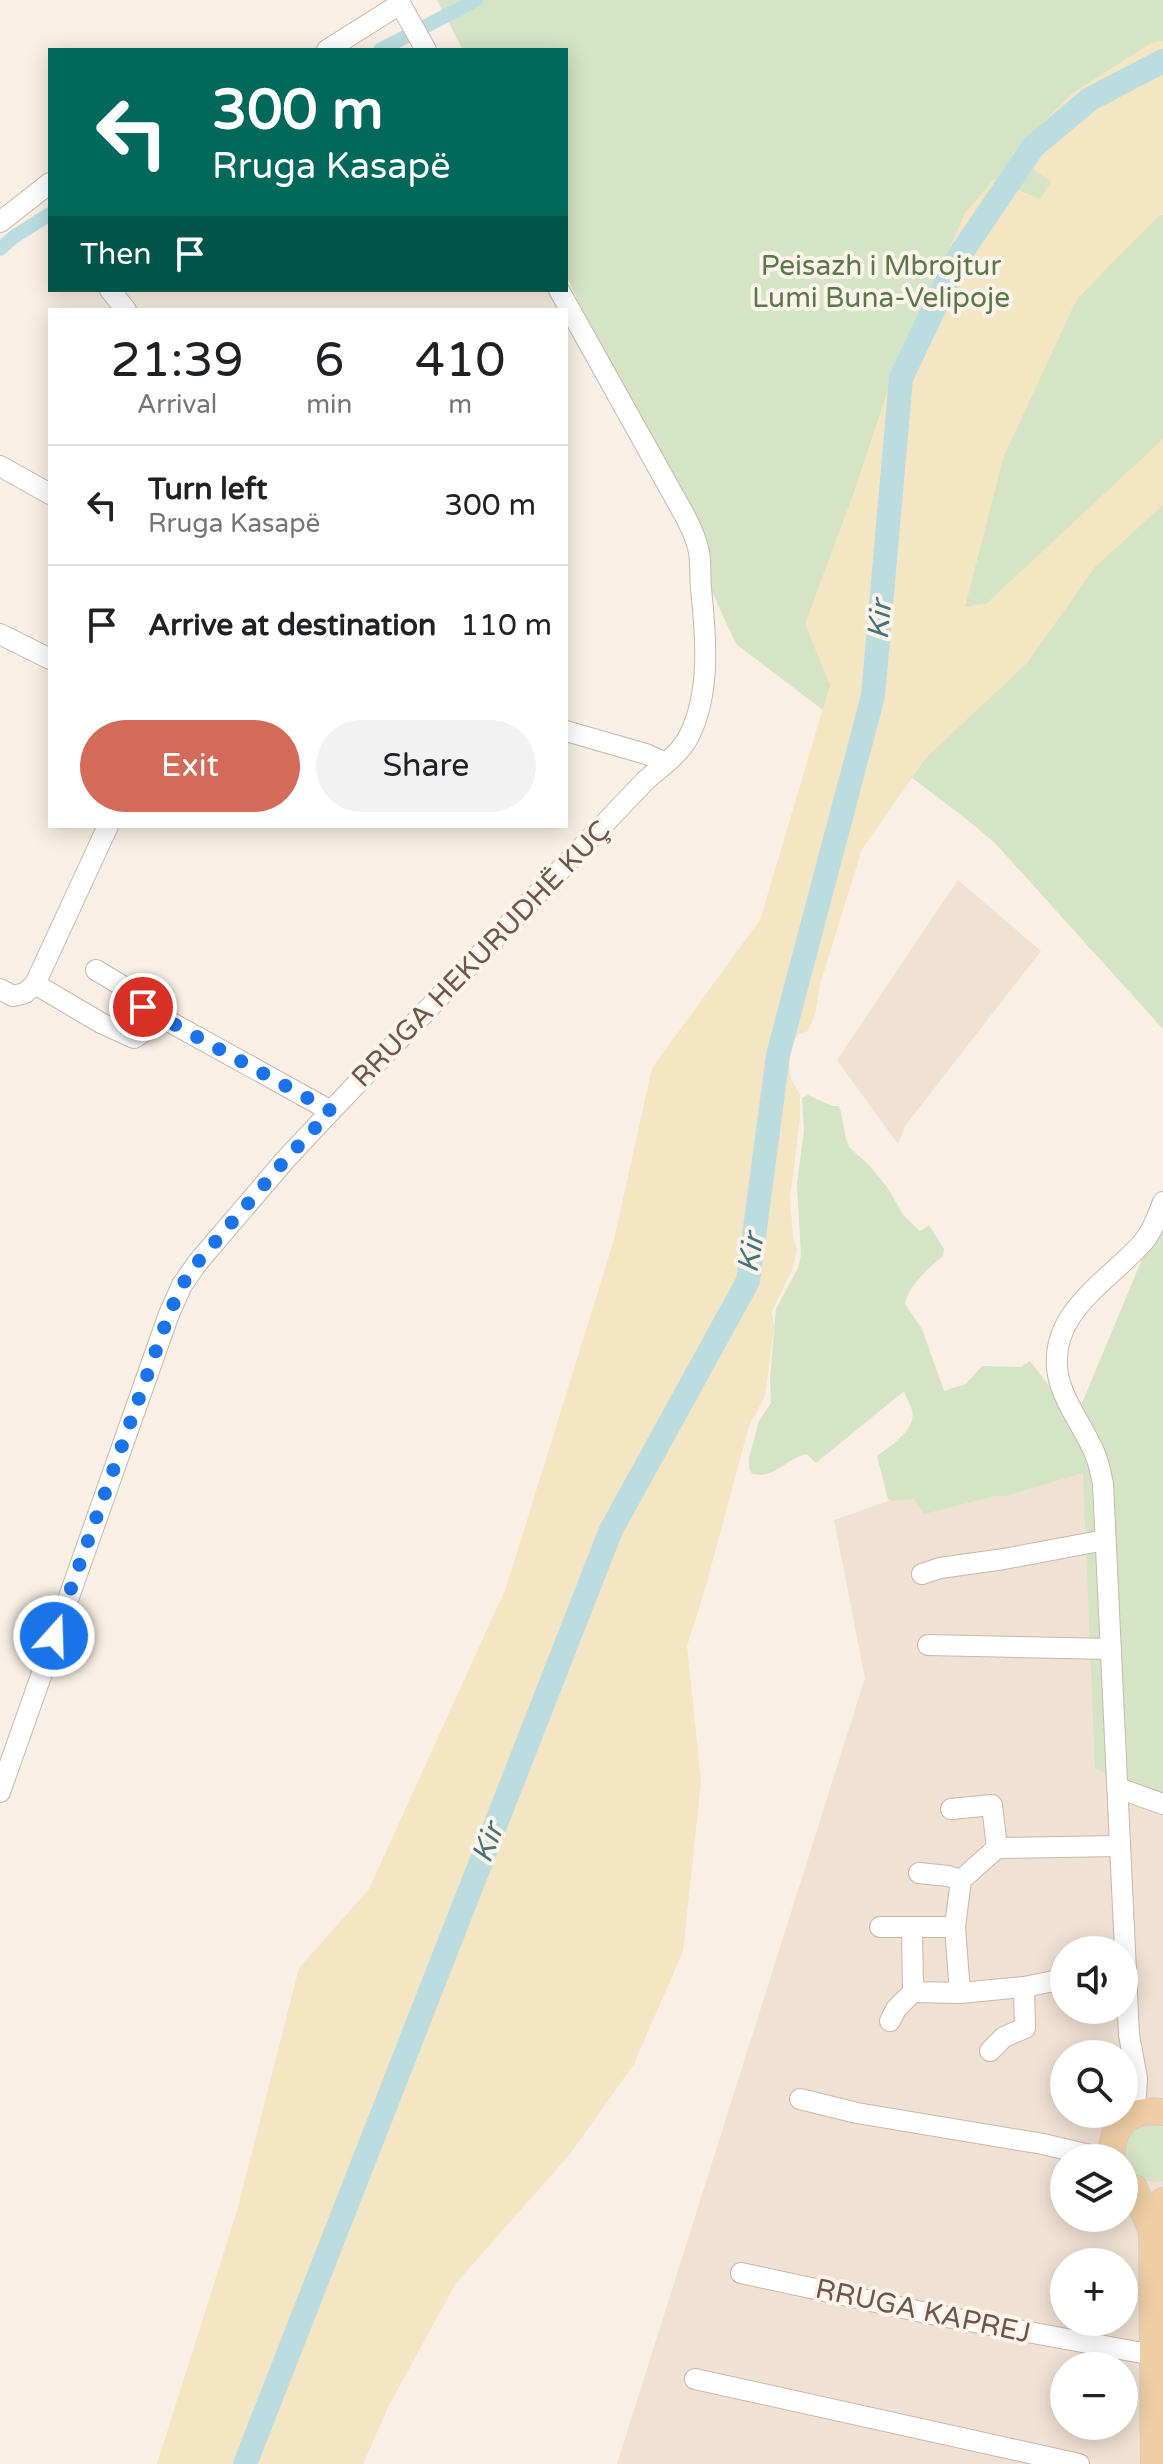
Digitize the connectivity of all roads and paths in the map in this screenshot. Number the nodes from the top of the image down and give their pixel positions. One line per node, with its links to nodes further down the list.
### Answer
1 (401, 5): 2 (street); 3 (street)
2 (330, 48)
3 (425, 48)
4 (48, 185): 5 (street)
5 (0, 222)
6 (112, 292): 8 (street)
7 (560, 292): 14 (street, RRUGA HEKURUDHË KUÇ)
8 (124, 308)
9 (0, 466): 10 (street)
10 (48, 493)
11 (0, 634): 12 (street)
12 (48, 658)
13 (568, 732): 14 (street)
14 (666, 763): 20 (street, RRUGA HEKURUDHË KUÇ)
15 (107, 828): 17 (street)
16 (96, 970): 19 (street)
17 (35, 984): 18 (street); 19 (street)
18 (0, 989)
19 (164, 1019): 20 (street)
20 (331, 1111): 27 (street, RRUGA HEKURUDHË KUÇ)
21 (1163, 1202): 22 (street)
22 (1105, 1540): 23 (street); 25 (street)
23 (922, 1574)
24 (928, 1645): 25 (street)
25 (1111, 1649): 26 (street)
26 (1118, 1788): 28 (street); 30 (street)
27 (0, 1792)
28 (1163, 1804)
29 (951, 1809): 31 (street)
30 (1120, 1846): 31 (street); 37 (street)
31 (997, 1848): 33 (street)
32 (919, 1873): 33 (street)
33 (961, 1880): 36 (street)
34 (880, 1927): 35 (street)
35 (912, 1927): 36 (street); 40 (street)
36 (955, 1927): 41 (street)
37 (1123, 1936)
38 (1050, 1982): 39 (street)
39 (1024, 1987): 41 (street); 43 (street)
40 (913, 1992): 41 (street); 42 (street)
41 (960, 1993)
42 (890, 2021)
43 (990, 2051)
44 (1138, 2079): 46 (street)
45 (800, 2099): 48 (street)
46 (1163, 2112): 47 (main road)
47 (1138, 2114)
48 (1050, 2146)
49 (1138, 2187): 50 (main road)
50 (1163, 2189)
51 (1163, 2201): 53 (main road)
52 (1138, 2202): 53 (main road)
53 (1152, 2231): 55 (main road)
54 (741, 2273): 56 (street, RRUGA KAPREJ)
55 (1158, 2280): 56 (main road)
56 (1153, 2355): 59 (main road)
57 (695, 2379): 58 (street)
58 (1079, 2464)
59 (1154, 2464)

